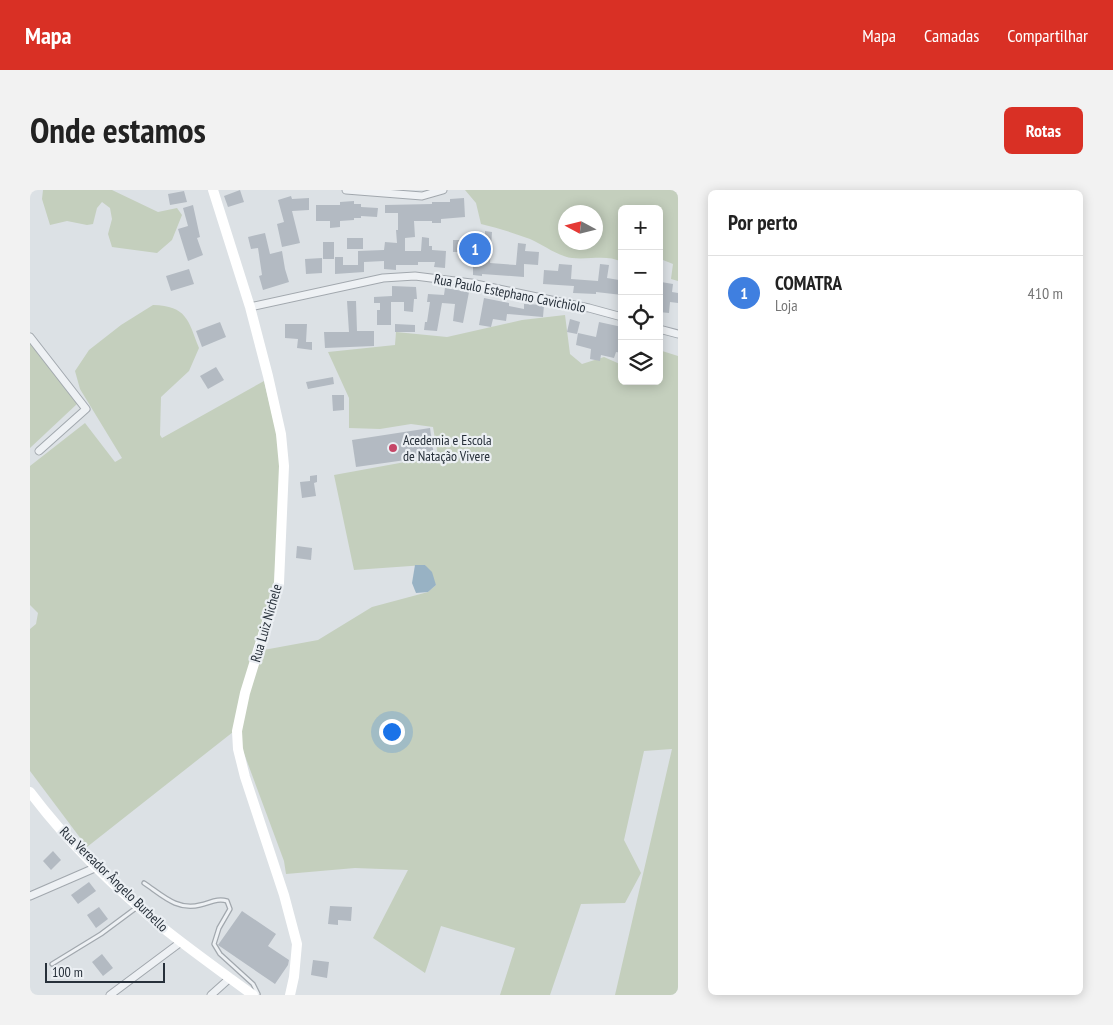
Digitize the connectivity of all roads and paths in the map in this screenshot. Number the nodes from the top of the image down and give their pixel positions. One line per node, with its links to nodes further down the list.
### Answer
1 (213, 190): 5 (street, Rua Luiz Nichele)
2 (346, 190): 4 (street)
3 (444, 190): 4 (street)
4 (374, 192)
5 (250, 308): 6 (street, Rua Paulo Estephano Cavichiolo); 23 (street, Rua Luiz Nichele)
6 (618, 317)
7 (663, 329): 8 (street)
8 (678, 334)
9 (30, 337): 10 (street)
10 (38, 451)
11 (30, 792): 12 (street, Rua Vereador Ângelo Burbello)
12 (97, 867): 14 (street); 15 (street, Rua Vereador Ângelo Burbello)
13 (144, 883): 22 (lane)
14 (30, 896)
15 (138, 906): 16 (street, Rua Vereador Ângelo Burbello); 17 (lane)
16 (181, 942): 18 (street, Rua Vereador Ângelo Burbello); 19 (street)
17 (52, 964)
18 (230, 978): 20 (street); 21 (street, Rua Vereador Ângelo Burbello)
19 (110, 995)
20 (211, 995)
21 (253, 995)
22 (258, 995)
23 (290, 995)

